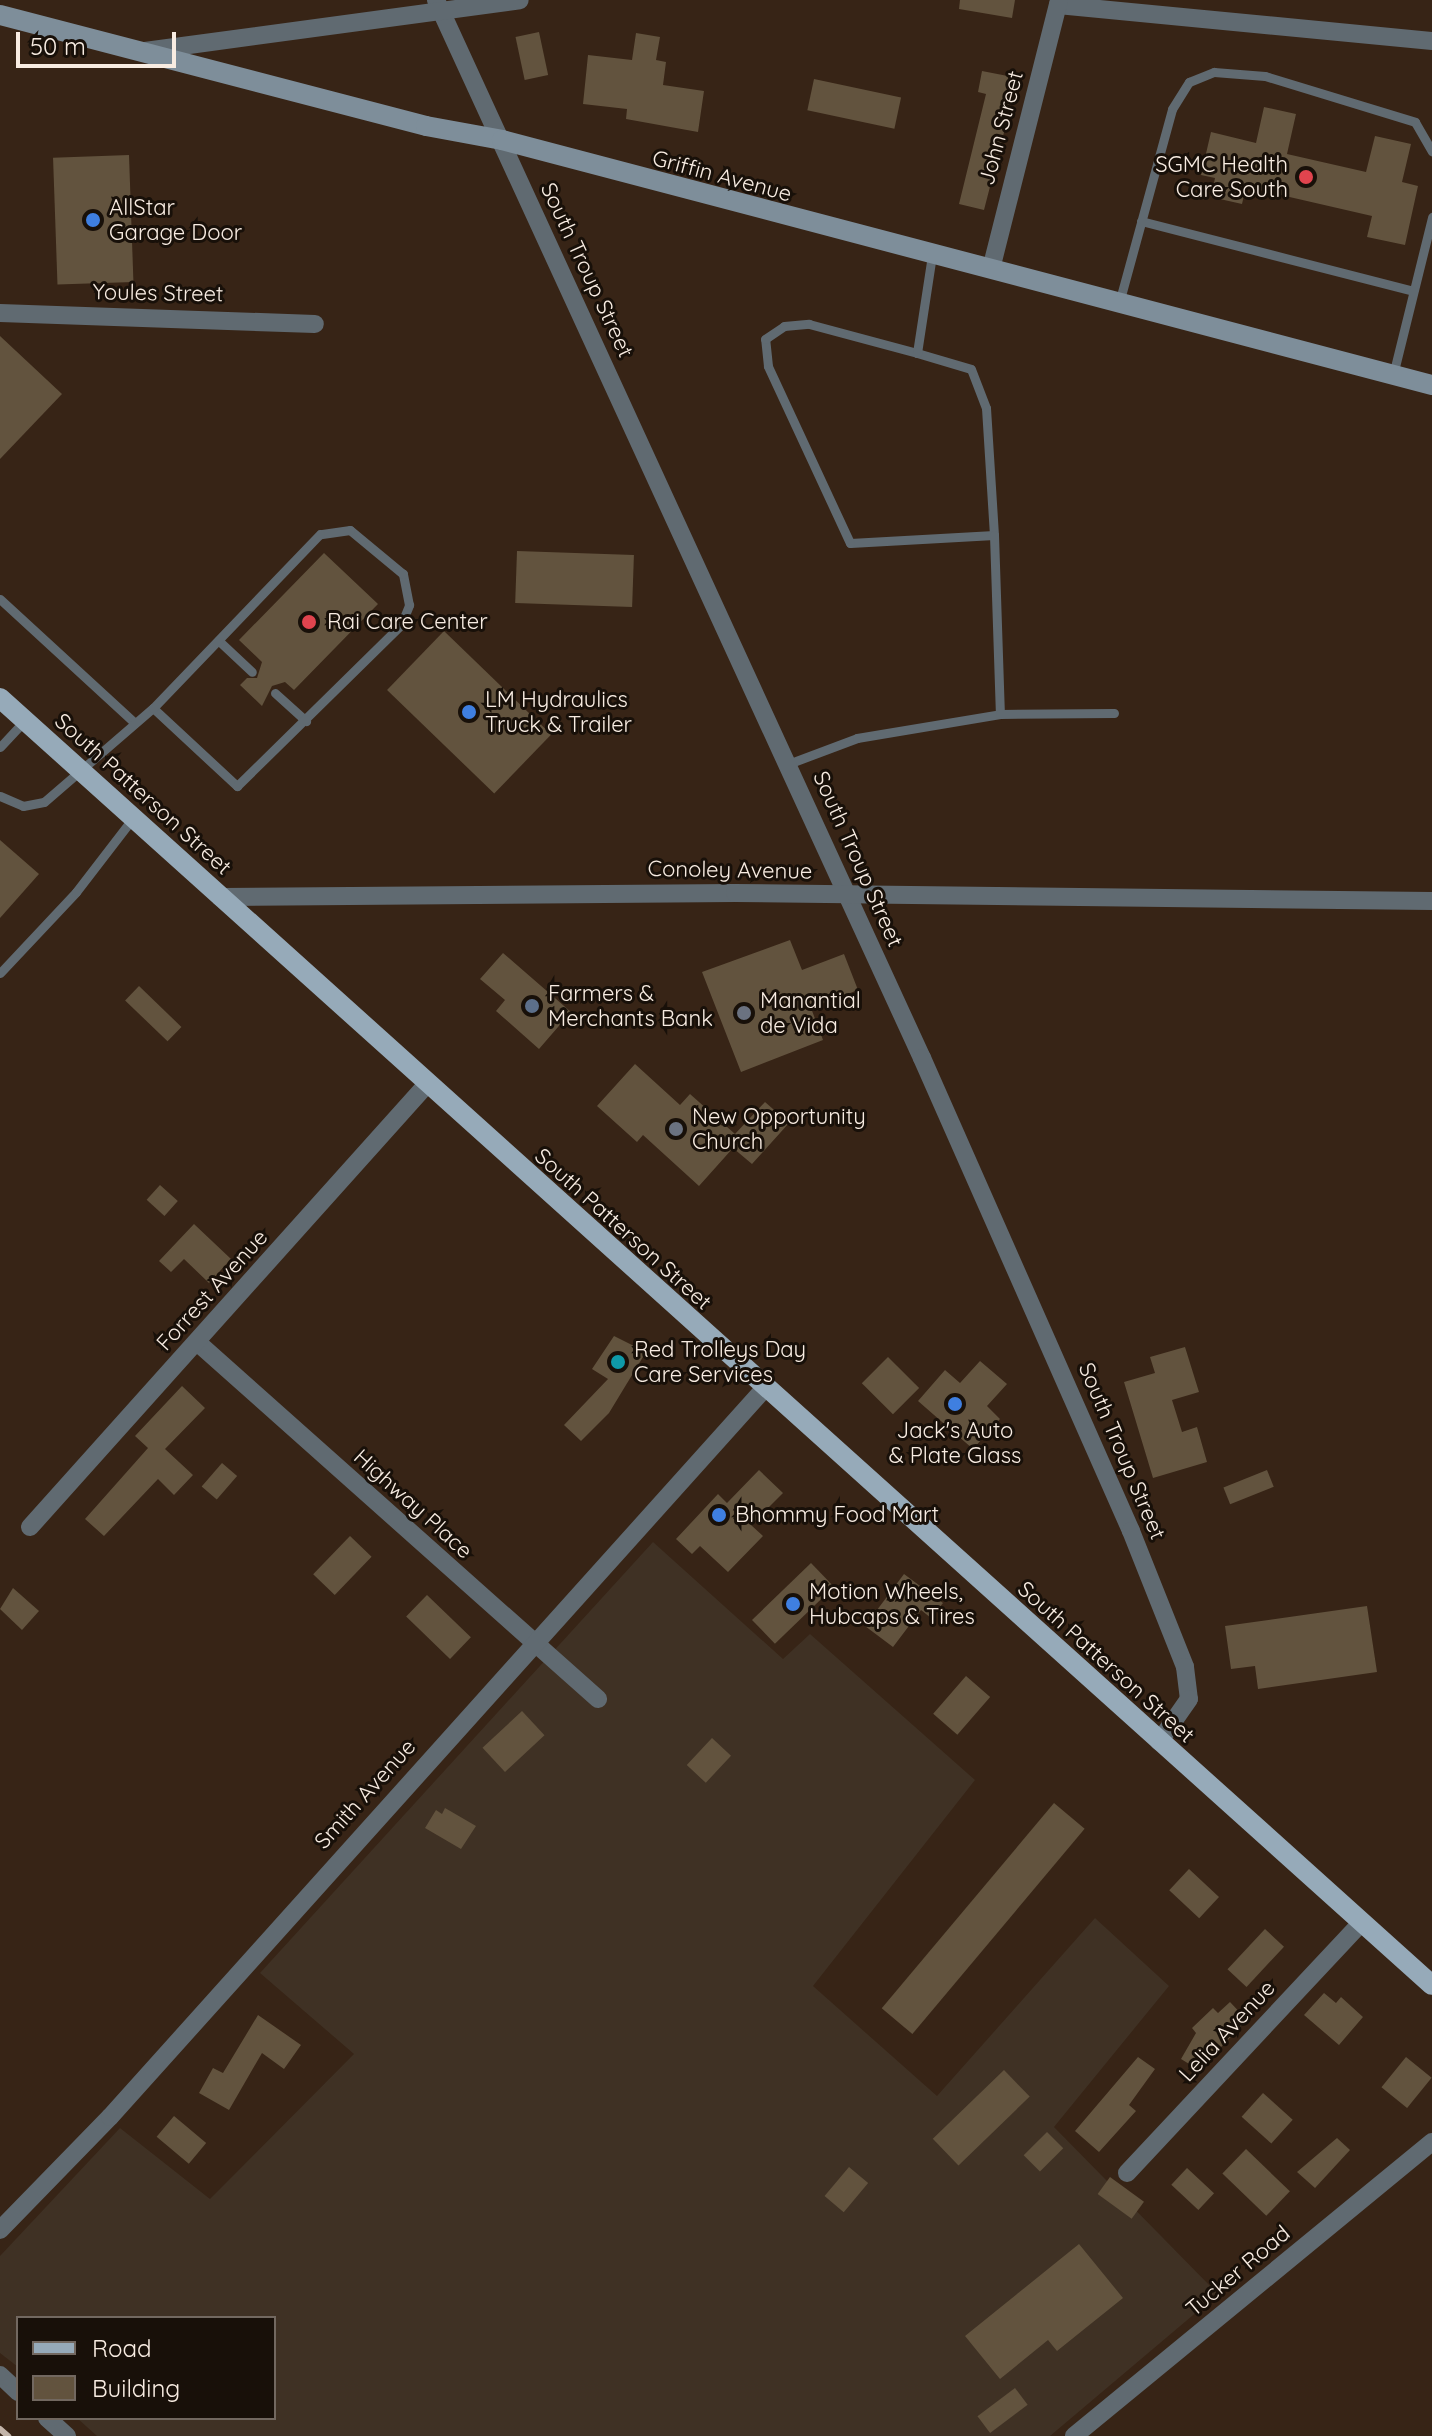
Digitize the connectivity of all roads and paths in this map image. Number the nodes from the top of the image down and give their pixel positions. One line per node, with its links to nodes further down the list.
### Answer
1 (520, 0): 3 (street)
2 (1059, 2): 5 (street); 12 (street, John Street)
3 (438, 5): 6 (street); 7 (street, South Troup Street)
4 (0, 15): 6 (main road, Griffin Avenue)
5 (1432, 41)
6 (142, 52): 7 (main road, Griffin Avenue)
7 (502, 140): 11 (main road, Griffin Avenue); 33 (street, South Troup Street)
8 (1432, 152): 10 (lane)
9 (1432, 217): 13 (lane)
10 (1141, 221): 13 (lane); 14 (lane)
11 (932, 255): 12 (main road, Griffin Avenue); 17 (lane)
12 (991, 269): 14 (main road, Griffin Avenue)
13 (1413, 291): 18 (lane)
14 (1119, 303): 18 (main road, Griffin Avenue)
15 (0, 313): 16 (street, Youles Street)
16 (315, 324)
17 (917, 353): 20 (lane); 20 (lane)
18 (1393, 375): 19 (main road, Griffin Avenue)
19 (1432, 385)
20 (994, 535): 28 (lane)
21 (0, 599): 31 (lane)
22 (219, 641): 23 (lane); 26 (lane); 30 (lane)
23 (252, 672)
24 (275, 693): 30 (lane)
25 (0, 698): 29 (main road, South Patterson Street)
26 (153, 708): 30 (lane); 31 (lane)
27 (1114, 713): 28 (lane)
28 (1000, 714): 33 (lane)
29 (25, 720): 32 (lane); 34 (main road, South Patterson Street)
30 (306, 721)
31 (135, 723): 34 (lane)
32 (0, 747)
33 (788, 764): 37 (street, South Troup Street)
34 (78, 768): 35 (lane); 36 (main road, South Patterson Street)
35 (0, 796)
36 (133, 818): 38 (main road, South Patterson Street); 40 (lane)
37 (847, 895): 38 (street, Conoley Avenue); 39 (street, Conoley Avenue); 47 (street, South Troup Street)
38 (220, 897): 41 (main road, South Patterson Street)
39 (1432, 901)
40 (0, 973)
41 (428, 1083): 42 (street, Forrest Avenue); 43 (main road, South Patterson Street)
42 (197, 1342): 44 (street, Forrest Avenue); 45 (street, Highway Place)
43 (765, 1388): 45 (street, Smith Avenue); 47 (main road, South Patterson Street)
44 (30, 1527)
45 (533, 1645): 46 (street, Highway Place); 52 (street, Smith Avenue)
46 (598, 1699)
47 (1159, 1742): 48 (main road, South Patterson Street)
48 (1362, 1922): 49 (main road, South Patterson Street); 51 (street, Lelia Avenue)
49 (1432, 1985)
50 (1432, 2142): 57 (street, Tucker Road)
51 (1127, 2173)
52 (0, 2230)
53 (0, 2375): 54 (street)
54 (16, 2390)
55 (49, 2420): 56 (street)
56 (67, 2436)
57 (1074, 2436)

